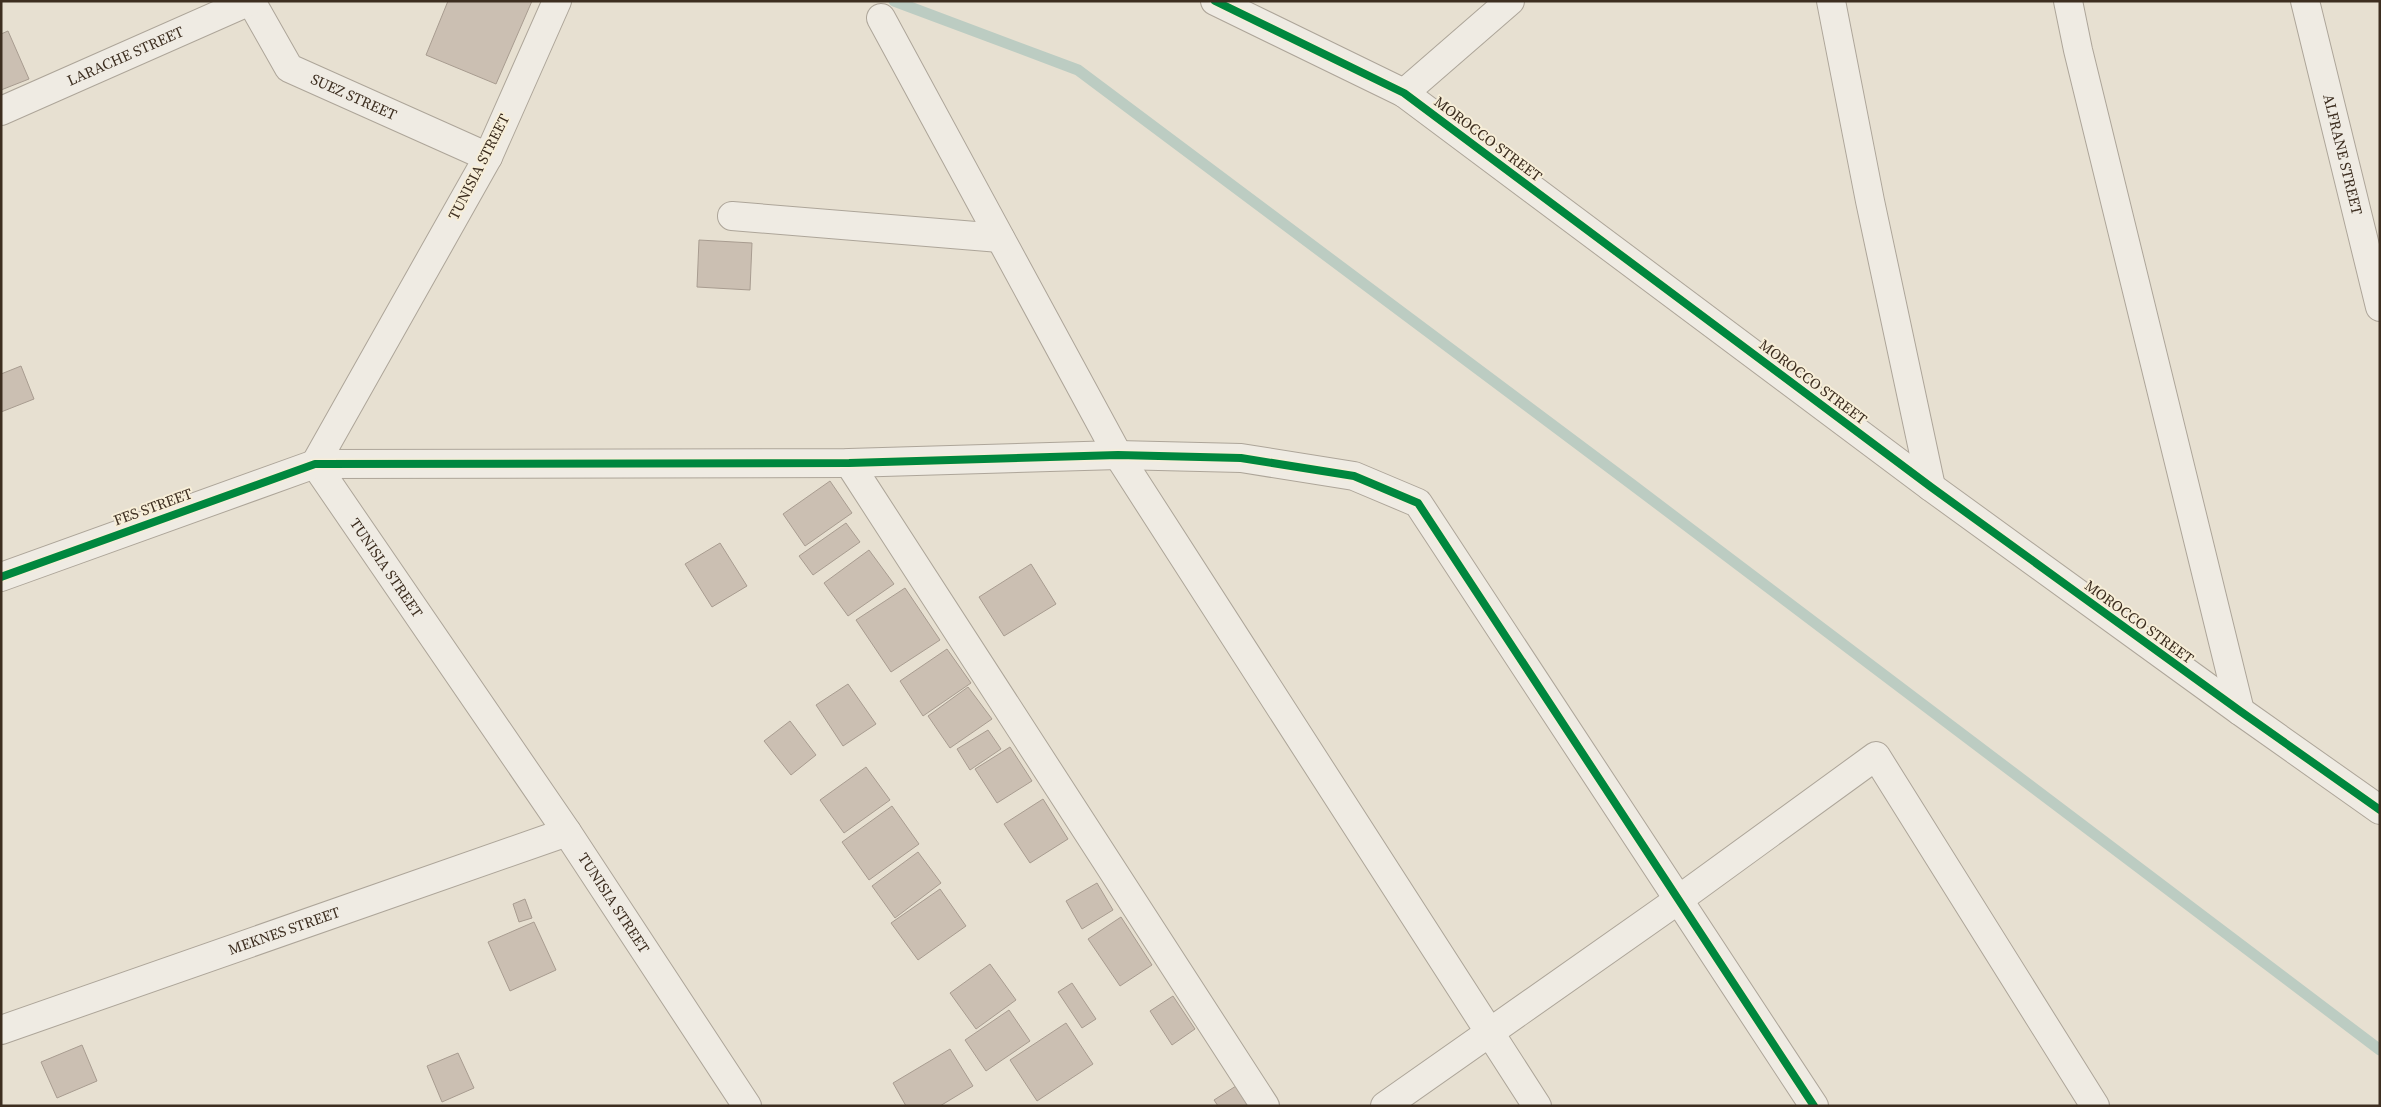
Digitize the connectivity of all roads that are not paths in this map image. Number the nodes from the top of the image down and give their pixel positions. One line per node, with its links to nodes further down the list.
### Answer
1 (251, 1): 10 (street, LARACHE STREET); 11 (street, SUEZ STREET)
2 (556, 1): 11 (street, TUNISIA STREET)
3 (1215, 1): 9 (street, MOROCCO STREET)
4 (1510, 1): 9 (street)
5 (1831, 1): 18 (street)
6 (2068, 1): 20 (street)
7 (2305, 1): 14 (street, ALFRANE STREET)
8 (881, 18): 13 (street)
9 (1404, 93): 18 (street, MOROCCO STREET)
10 (1, 111)
11 (488, 157): 17 (street, TUNISIA STREET)
12 (732, 216): 13 (street)
13 (1000, 238): 15 (street)
14 (2380, 307)
15 (1118, 455): 16 (street, FES STREET); 23 (street, FES STREET); 25 (street)
16 (849, 463): 17 (street, FES STREET); 27 (street)
17 (315, 464): 19 (street, FES STREET); 22 (street, TUNISIA STREET)
18 (1931, 487): 20 (street, MOROCCO STREET)
19 (1, 577)
20 (2240, 712): 21 (street, MOROCCO STREET)
21 (2380, 810)
22 (567, 832): 24 (street, MEKNES STREET); 26 (street, TUNISIA STREET)
23 (1678, 900): 25 (street); 30 (street, FES STREET); 31 (street)
24 (1, 1030)
25 (1490, 1032): 28 (street); 29 (street)
26 (747, 1106)
27 (1265, 1106)
28 (1385, 1106)
29 (1537, 1106)
30 (1814, 1106)
31 (2095, 1106)

